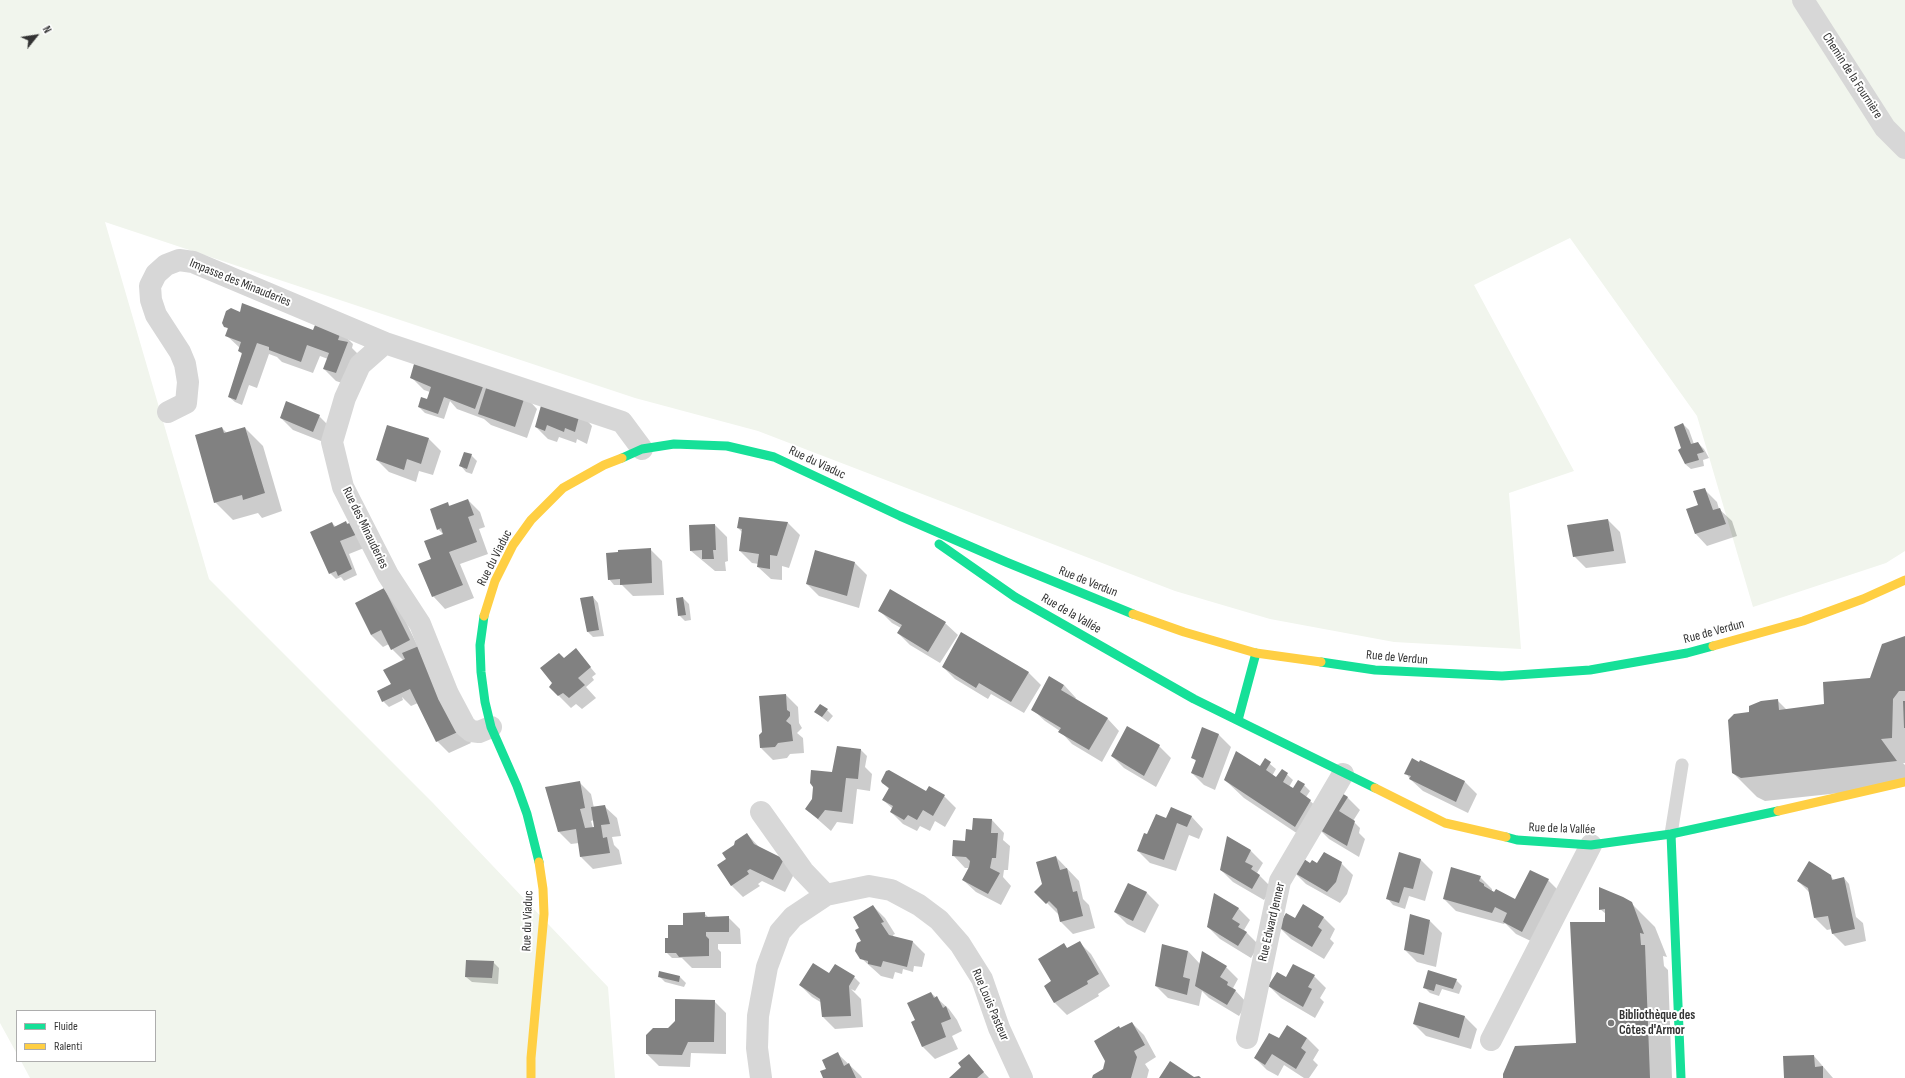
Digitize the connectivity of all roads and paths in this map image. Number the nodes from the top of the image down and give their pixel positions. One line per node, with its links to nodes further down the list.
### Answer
1 (1803, 0): 2 (street, Chemin de la Fournière)
2 (1905, 148)
3 (385, 343): 4 (street, Impasse des Minauderies); 5 (street); 10 (street, Rue des Minauderies)
4 (168, 412)
5 (642, 448): 6 (main road, Rue du Viaduc); 10 (main road, Rue du Viaduc)
6 (900, 516): 8 (main road, Rue de Verdun); 9 (main road, Rue de la Vallée)
7 (1905, 580): 8 (main road, Rue de Verdun)
8 (1256, 653): 9 (main road)
9 (1238, 720): 12 (main road, Rue de la Vallée)
10 (491, 727): 20 (main road, Rue du Viaduc)
11 (1682, 765): 15 (lane)
12 (1343, 774): 16 (main road, Rue de la Vallée); 18 (street, Rue Edward Jenner)
13 (1905, 782): 15 (main road, Rue de la Vallée)
14 (761, 812): 17 (street)
15 (1671, 834): 16 (main road, Rue de la Vallée); 23 (main road)
16 (1591, 845): 19 (street)
17 (826, 895): 21 (street, Rue Louis Pasteur); 22 (street, Rue Louis Pasteur)
18 (1247, 1038)
19 (1491, 1040)
20 (531, 1078)
21 (761, 1078)
22 (1022, 1078)
23 (1680, 1078)

